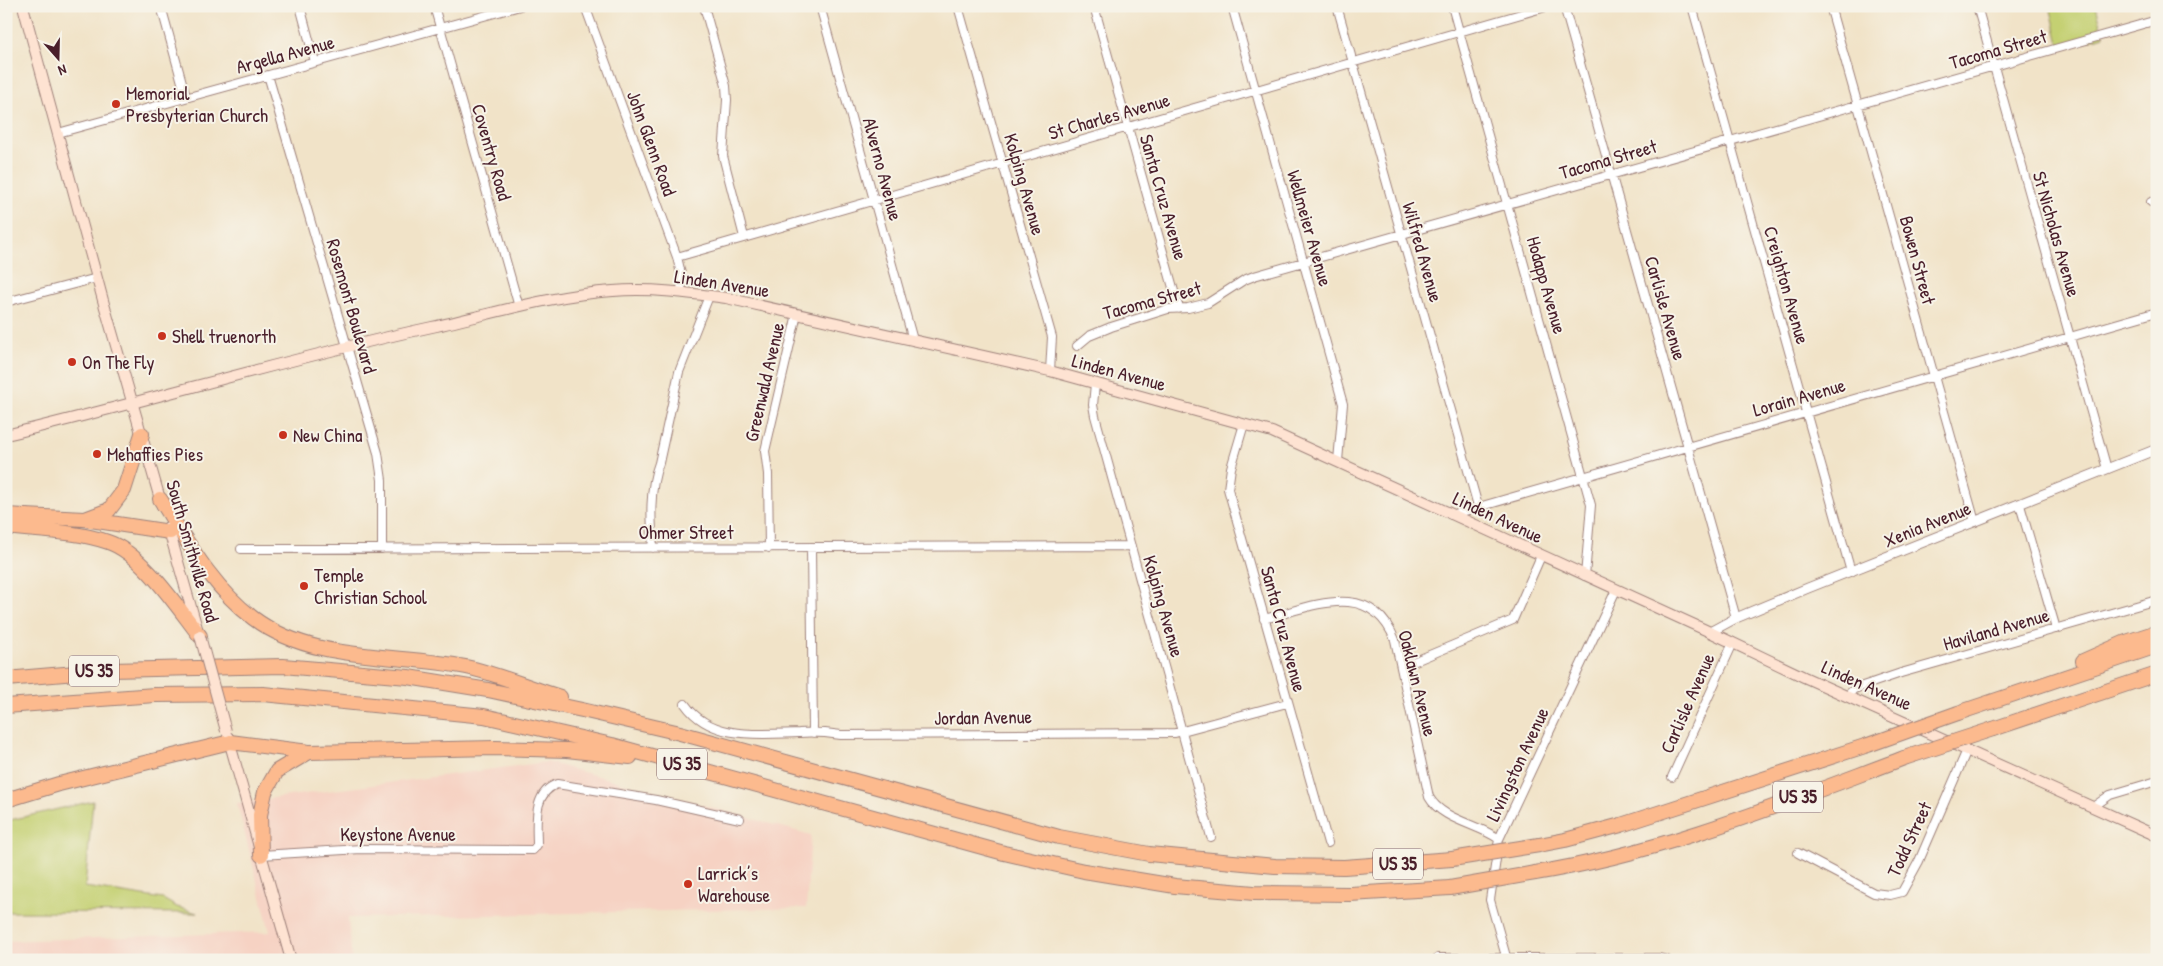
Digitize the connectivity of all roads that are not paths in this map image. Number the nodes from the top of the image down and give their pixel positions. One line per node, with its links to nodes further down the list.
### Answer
1 (24, 6): 30 (main road, South Smithville Road)
2 (161, 6): 27 (street)
3 (300, 6): 22 (street)
4 (434, 6): 20 (street, Coventry Road)
5 (520, 6): 20 (street, Argella Avenue)
6 (585, 6): 38 (street, John Glenn Road)
7 (704, 6): 37 (street)
8 (820, 6): 34 (street, Alverno Avenue)
9 (958, 6): 32 (street, Kolping Avenue)
10 (1094, 6): 29 (street, Santa Cruz Avenue)
11 (1232, 6): 26 (street, Wellmeier Avenue)
12 (1337, 6): 23 (street, Wilfred Avenue)
13 (1452, 6): 21 (street, Hodapp Avenue)
14 (1549, 6): 21 (street, St Charles Avenue)
15 (1564, 6): 33 (street, Carlisle Avenue)
16 (1692, 6): 31 (street, Creighton Avenue)
17 (1830, 6): 28 (street, Bowen Street)
18 (1977, 6): 24 (street, St Nicholas Avenue)
19 (2157, 20): 24 (street, Tacoma Street)
20 (440, 28): 22 (street, Argella Avenue); 44 (street, Coventry Road)
21 (1459, 32): 23 (street, St Charles Avenue); 35 (street, Hodapp Avenue)
22 (316, 62): 25 (street, Argella Avenue)
23 (1353, 62): 26 (street, St Charles Avenue); 36 (street, Wilfred Avenue)
24 (1994, 67): 28 (street, Tacoma Street); 48 (street, St Nicholas Avenue)
25 (268, 75): 27 (street, Argella Avenue); 50 (street, Rosemont Boulevard)
26 (1255, 90): 29 (street, St Charles Avenue); 39 (street, Wellmeier Avenue)
27 (186, 97): 30 (street, Argella Avenue)
28 (1858, 106): 31 (street, Tacoma Street); 53 (street, Bowen Street)
29 (1128, 128): 32 (street, St Charles Avenue); 45 (street, Santa Cruz Avenue)
30 (58, 133): 40 (main road, South Smithville Road)
31 (1730, 141): 33 (street, Tacoma Street); 56 (street, Creighton Avenue)
32 (1003, 164): 34 (street, St Charles Avenue); 52 (street, Kolping Avenue)
33 (1612, 175): 35 (street, Tacoma Street); 60 (street, Carlisle Avenue)
34 (875, 200): 37 (street, St Charles Avenue); 49 (street, Alverno Avenue)
35 (1507, 205): 36 (street, Tacoma Street); 64 (street, Hodapp Avenue)
36 (1401, 234): 39 (street, Tacoma Street); 67 (street, Wilfred Avenue)
37 (744, 237): 38 (street, St Charles Avenue)
38 (677, 257): 41 (street, John Glenn Road)
39 (1303, 262): 45 (street, Tacoma Street); 62 (street, Wellmeier Avenue)
40 (97, 278): 43 (street); 55 (main road, South Smithville Road)
41 (681, 292): 42 (main road, Linden Avenue); 44 (main road, Linden Avenue)
42 (709, 296): 47 (main road, Linden Avenue); 76 (street)
43 (6, 302)
44 (520, 306): 50 (main road, Linden Avenue)
45 (1179, 309): 51 (street, Tacoma Street)
46 (2157, 312): 48 (street, Lorain Avenue)
47 (797, 314): 49 (main road, Linden Avenue); 77 (street, Greenwald Avenue)
48 (2069, 337): 53 (street, Lorain Avenue); 63 (street, St Nicholas Avenue)
49 (913, 340): 52 (main road, Linden Avenue)
50 (346, 345): 55 (main road, Linden Avenue); 79 (street, Rosemont Boulevard)
51 (1077, 346)
52 (1050, 371): 54 (main road, Linden Avenue)
53 (1933, 376): 56 (street, Lorain Avenue); 71 (street, Bowen Street)
54 (1095, 384): 57 (main road, Linden Avenue); 74 (street, Kolping Avenue)
55 (133, 404): 58 (main road, South Smithville Road); 59 (main road, Linden Avenue)
56 (1806, 412): 60 (street, Lorain Avenue); 81 (street, Creighton Avenue)
57 (1244, 424): 62 (main road, Linden Avenue); 86 (street, Santa Cruz Avenue)
58 (142, 434): 65 (main road, South Smithville Road); 70 (highway)
59 (6, 435)
60 (1688, 446): 64 (street, Lorain Avenue); 85 (street, Carlisle Avenue)
61 (2157, 449): 63 (street, Xenia Avenue)
62 (1338, 461): 69 (main road, Linden Avenue)
63 (2107, 469): 66 (street, Xenia Avenue)
64 (1583, 476): 67 (street, Lorain Avenue); 82 (street, Hodapp Avenue)
65 (160, 499): 73 (main road, South Smithville Road); 103 (highway)
66 (2020, 504): 71 (street, Xenia Avenue); 87 (street)
67 (1478, 506): 69 (street, Lorain Avenue)
68 (6, 515): 70 (highway)
69 (1451, 515): 80 (main road, Linden Avenue)
70 (84, 520): 73 (highway)
71 (1975, 522): 81 (street, Xenia Avenue)
72 (6, 527): 90 (highway)
73 (170, 532): 90 (main road, South Smithville Road)
74 (1130, 546): 75 (street, Ohmer Street); 104 (street, Kolping Avenue)
75 (811, 547): 77 (street, Ohmer Street); 105 (street)
76 (653, 548): 77 (street, Ohmer Street); 79 (street, Ohmer Street)
77 (769, 548)
78 (241, 549): 79 (street, Ohmer Street)
79 (382, 549)
80 (1541, 556): 82 (main road, Linden Avenue); 93 (street)
81 (1850, 572): 85 (street, Xenia Avenue)
82 (1585, 576): 83 (main road, Linden Avenue)
83 (1616, 590): 88 (main road, Linden Avenue); 117 (street, Livingston Avenue)
84 (2157, 600): 87 (street, Haviland Avenue)
85 (1736, 618): 88 (street, Xenia Avenue)
86 (1264, 619): 93 (street, Oaklawn Avenue); 99 (street, Santa Cruz Avenue)
87 (2056, 629): 97 (street, Haviland Avenue)
88 (1710, 632): 91 (main road, Linden Avenue)
89 (2157, 632): 98 (highway)
90 (200, 636): 106 (main road, South Smithville Road, bridge)
91 (1733, 643): 97 (main road, Linden Avenue); 110 (street, Carlisle Avenue)
92 (2157, 646): 98 (highway, US 35)
93 (1401, 667): 117 (street, Oaklawn Avenue)
94 (2157, 674): 102 (highway, US 35)
95 (6, 679): 103 (highway, US 35)
96 (2157, 682): 102 (highway)
97 (1848, 695): 107 (main road, Linden Avenue)
98 (2000, 698): 103 (highway, US 35, bridge)
99 (1287, 703): 104 (street, Jordan Avenue); 118 (street, Santa Cruz Avenue)
100 (685, 704): 105 (street, Jordan Avenue)
101 (6, 706): 109 (highway, US 35)
102 (2061, 707): 109 (highway, US 35, bridge)
103 (649, 726)
104 (1182, 730): 105 (street, Jordan Avenue); 116 (street, Kolping Avenue)
105 (813, 733)
106 (228, 736): 108 (highway); 112 (highway); 120 (main road, South Smithville Road)
107 (1967, 750): 113 (main road, Linden Avenue); 119 (street, Todd Street)
108 (309, 752): 109 (highway); 120 (highway)
109 (673, 762)
110 (1672, 777)
111 (2157, 781): 113 (street)
112 (6, 800)
113 (2093, 807): 115 (main road, Linden Avenue)
114 (740, 819): 120 (street, Keystone Avenue)
115 (2157, 836)
116 (1211, 837)
117 (1499, 839): 122 (street, Livingston Avenue)
118 (1328, 843)
119 (1798, 853)
120 (261, 855): 124 (main road, South Smithville Road)
121 (1438, 958): 122 (street)
122 (1506, 959): 123 (street)
123 (1624, 959): 125 (street)
124 (290, 960)
125 (1667, 960)

